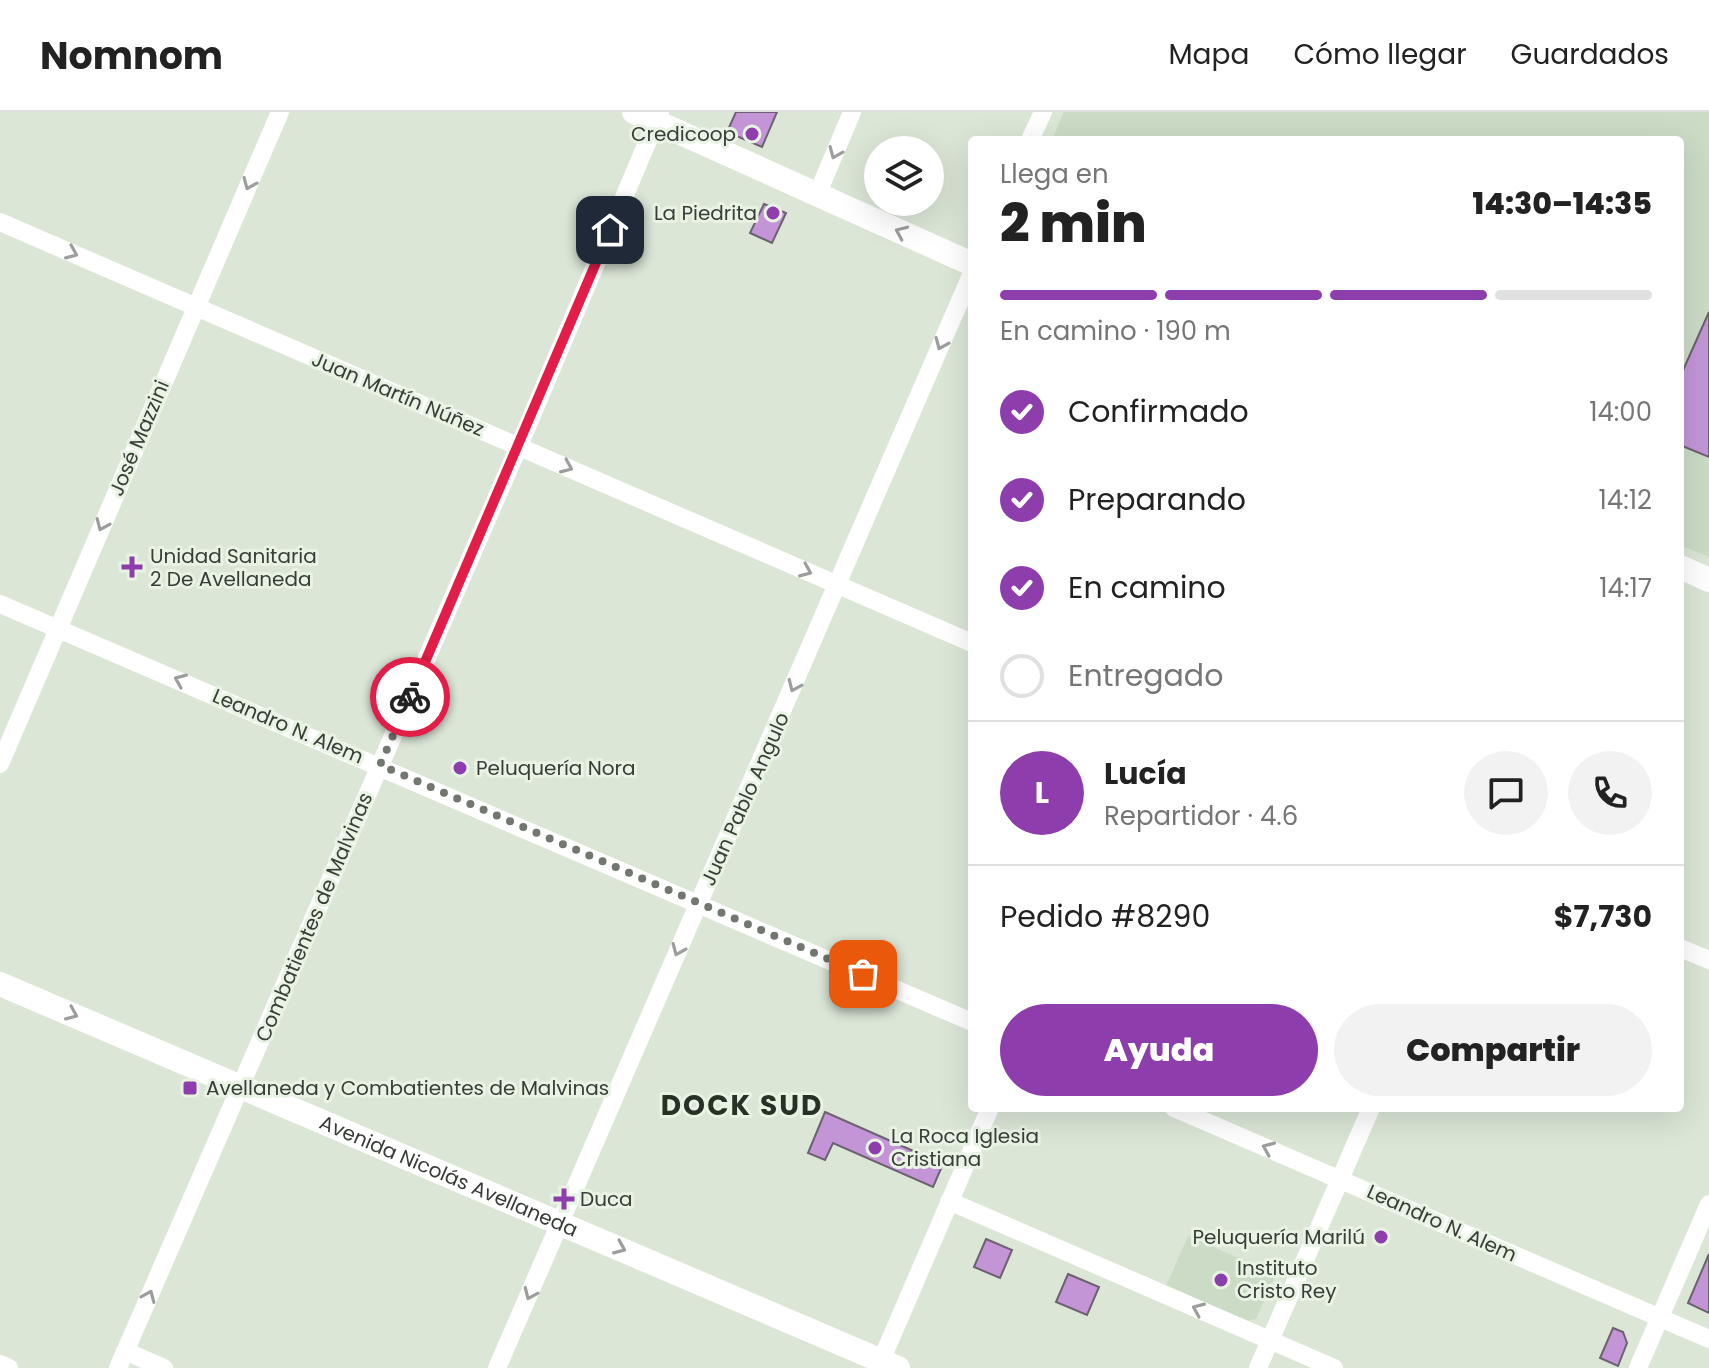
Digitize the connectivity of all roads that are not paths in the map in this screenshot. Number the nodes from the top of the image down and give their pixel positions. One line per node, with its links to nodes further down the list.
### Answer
1 (280, 112): 10 (street, José Mazzini, one-way to 10)
2 (852, 112): 6 (street, one-way to 6)
3 (1043, 112): 5 (street)
4 (650, 115): 6 (main road); 11 (street, Combatientes de Malvinas)
5 (1032, 136)
6 (817, 195): 8 (main road, one-way to 6)
7 (0, 222): 10 (street, Juan Martín Núñez, one-way to 10)
8 (968, 262)
9 (968, 282): 14 (street, Juan Pablo Angulo, one-way to 14)
10 (196, 306): 11 (street, Juan Martín Núñez); 16 (street, José Mazzini, one-way to 16)
11 (519, 446): 14 (street, Juan Martín Núñez, one-way to 14); 19 (street, Combatientes de Malvinas)
12 (1684, 569): 13 (main road)
13 (1709, 580)
14 (839, 585): 17 (street, Juan Martín Núñez); 20 (street, Juan Pablo Angulo, one-way to 20)
15 (0, 604): 16 (street, Leandro N. Alem)
16 (57, 628): 18 (street, José Mazzini); 19 (street, Leandro N. Alem, one-way to 16)
17 (968, 641)
18 (0, 764)
19 (380, 765): 20 (street, Leandro N. Alem); 25 (street, Combatientes de Malvinas)
20 (699, 903): 24 (street, Leandro N. Alem); 32 (street, Juan Pablo Angulo, one-way to 32)
21 (1684, 950): 22 (street)
22 (1709, 960)
23 (0, 984): 25 (main road, Avenida Nicolás Avellaneda, one-way to 25)
24 (968, 1020)
25 (240, 1087): 32 (main road, Avenida Nicolás Avellaneda); 36 (street, Combatientes de Malvinas, one-way to 25)
26 (988, 1112): 30 (street)
27 (1183, 1112): 29 (street, Leandro N. Alem, one-way to 27)
28 (1369, 1112): 29 (street)
29 (1340, 1178): 33 (street, Leandro N. Alem); 35 (street)
30 (949, 1201): 35 (street, one-way to 30); 38 (street)
31 (1709, 1204): 33 (street)
32 (561, 1222): 38 (main road, Avenida Nicolás Avellaneda, one-way to 38); 41 (street, Juan Pablo Angulo, one-way to 41)
33 (1659, 1318): 34 (street, Leandro N. Alem); 44 (street)
34 (1709, 1339)
35 (1270, 1340): 42 (street); 43 (street)
36 (122, 1360): 40 (street)
37 (0, 1364): 39 (street)
38 (885, 1366)
39 (9, 1368)
40 (164, 1368)
41 (497, 1368)
42 (1258, 1368)
43 (1334, 1368)
44 (1638, 1368)

